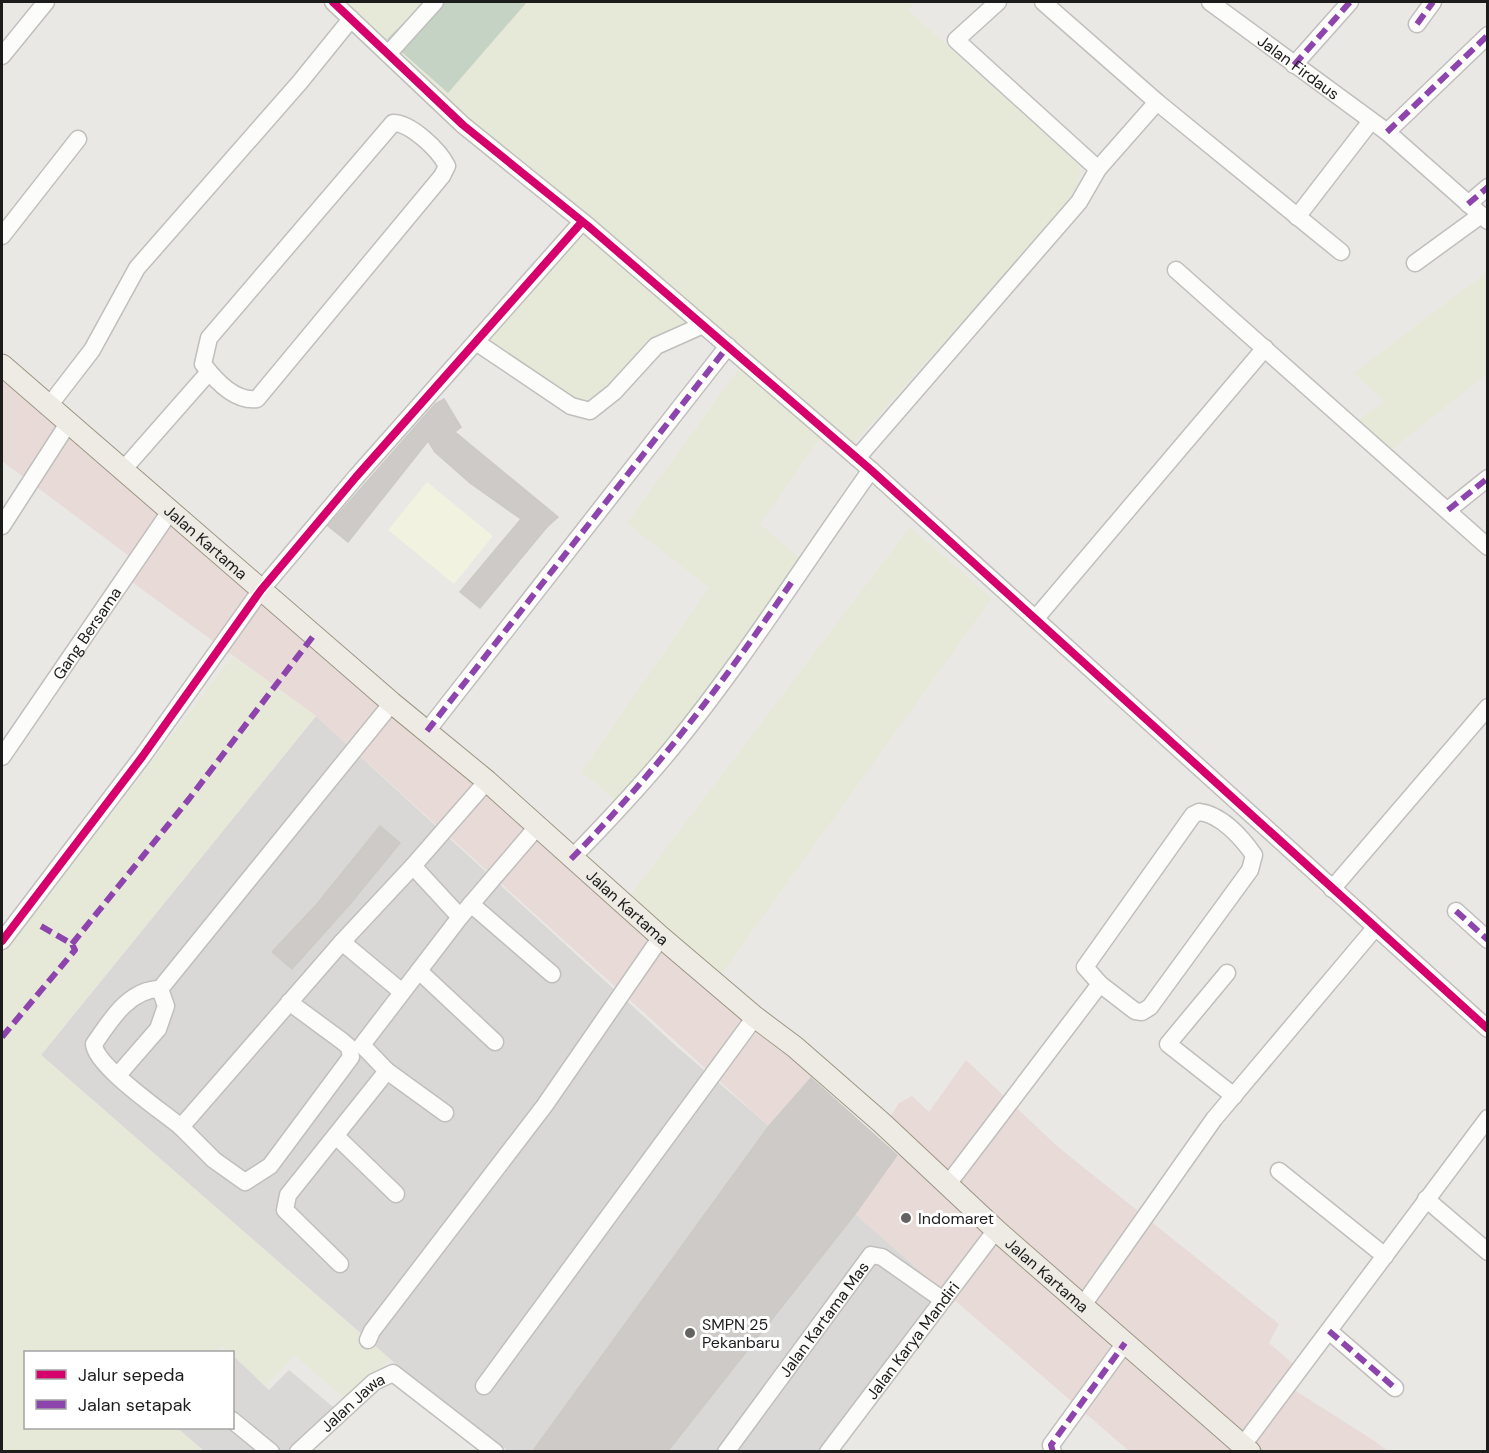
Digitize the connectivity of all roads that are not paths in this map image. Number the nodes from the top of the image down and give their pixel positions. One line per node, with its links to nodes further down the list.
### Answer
1 (46, 2): 13 (street)
2 (333, 2): 9 (street)
3 (435, 2): 12 (street)
4 (998, 2): 19 (street)
5 (1043, 2): 15 (street)
6 (1350, 2): 14 (street)
7 (1432, 2): 10 (street)
8 (1213, 3): 14 (street, Jalan Firdaus)
9 (351, 19): 12 (street); 35 (street)
10 (1417, 24)
11 (1488, 35): 17 (street)
12 (388, 54): 24 (street)
13 (2, 56)
14 (1294, 64): 16 (street, Jalan Firdaus)
15 (1156, 102): 19 (street); 22 (street)
16 (1371, 121): 17 (street, Jalan Firdaus); 22 (street)
17 (1387, 132): 21 (street, Jalan Firdaus)
18 (78, 139): 25 (street)
19 (1098, 169): 37 (street)
20 (1488, 187): 21 (street)
21 (1468, 204): 23 (street, Jalan Firdaus)
22 (1297, 217): 26 (street)
23 (1484, 218): 27 (street)
24 (581, 223): 29 (street); 30 (street)
25 (2, 236)
26 (1341, 252)
27 (1415, 263)
28 (1176, 270): 32 (street)
29 (703, 325): 30 (street); 31 (street)
30 (476, 342): 45 (street)
31 (728, 346): 37 (street); 49 (street)
32 (1264, 348): 42 (street); 46 (street)
33 (2, 365): 35 (main road, Jalan Kartama)
34 (209, 372): 34 (street); 39 (street)
35 (48, 407): 36 (main road, Jalan Kartama)
36 (69, 422): 39 (main road, Jalan Kartama); 43 (street)
37 (856, 458): 38 (street)
38 (871, 470): 46 (street); 53 (street)
39 (122, 471): 41 (main road, Jalan Kartama)
40 (1488, 478): 42 (street)
41 (171, 510): 45 (main road, Jalan Kartama); 50 (street, Gang Bersama)
42 (1448, 510): 44 (street)
43 (2, 526)
44 (1488, 547)
45 (261, 590): 47 (main road, Jalan Kartama); 61 (street)
46 (1036, 618): 55 (street)
47 (392, 703): 49 (main road, Jalan Kartama); 67 (street)
48 (1488, 707): 55 (street)
49 (427, 731): 51 (main road, Jalan Kartama)
50 (2, 757)
51 (487, 781): 52 (main road, Jalan Kartama); 54 (street)
52 (537, 827): 53 (main road, Jalan Kartama); 56 (street)
53 (571, 859): 59 (main road, Jalan Kartama)
54 (413, 866): 56 (street); 62 (street)
55 (1332, 890): 58 (street)
56 (465, 910): 63 (street); 65 (street)
57 (1456, 911): 60 (street)
58 (1375, 928): 71 (street); 75 (street)
59 (661, 937): 70 (main road, Jalan Kartama); 91 (street)
60 (1488, 940)
61 (2, 941)
62 (342, 942): 68 (street); 69 (street)
63 (419, 971): 68 (street); 72 (street)
64 (1227, 973): 75 (street)
65 (552, 974)
66 (1100, 984): 66 (street); 81 (street)
67 (160, 989): 74 (street); 74 (street)
68 (402, 992): 73 (street)
69 (289, 1002): 78 (street); 78 (street)
70 (754, 1017): 81 (main road, Jalan Kartama); 93 (street)
71 (1488, 1029)
72 (495, 1042)
73 (387, 1071): 76 (street); 79 (street)
74 (118, 1075): 78 (street)
75 (1234, 1096): 89 (street)
76 (445, 1113)
77 (1488, 1118): 83 (street)
78 (181, 1127)
79 (336, 1136): 82 (street); 87 (street)
80 (1279, 1171): 86 (street)
81 (948, 1184): 84 (main road, Jalan Kartama)
82 (396, 1194)
83 (1426, 1199): 85 (street); 86 (street)
84 (996, 1230): 88 (street, Jalan Karya Mandiri); 89 (main road, Jalan Kartama)
85 (1488, 1252)
86 (1385, 1256): 90 (street)
87 (340, 1264)
88 (943, 1300): 100 (street, Jalan Kartama Mas); 101 (street, Jalan Karya Mandiri)
89 (1083, 1305): 92 (main road, Jalan Kartama)
90 (1329, 1330): 94 (street); 96 (street)
91 (368, 1340)
92 (1125, 1343): 96 (main road, Jalan Kartama); 102 (street)
93 (484, 1386)
94 (1395, 1388)
95 (234, 1422): 97 (street)
96 (1247, 1448)
97 (271, 1452)
98 (298, 1452): 99 (street, Jalan Jawa)
99 (495, 1452)
100 (726, 1452)
101 (828, 1452)
102 (1053, 1452)

